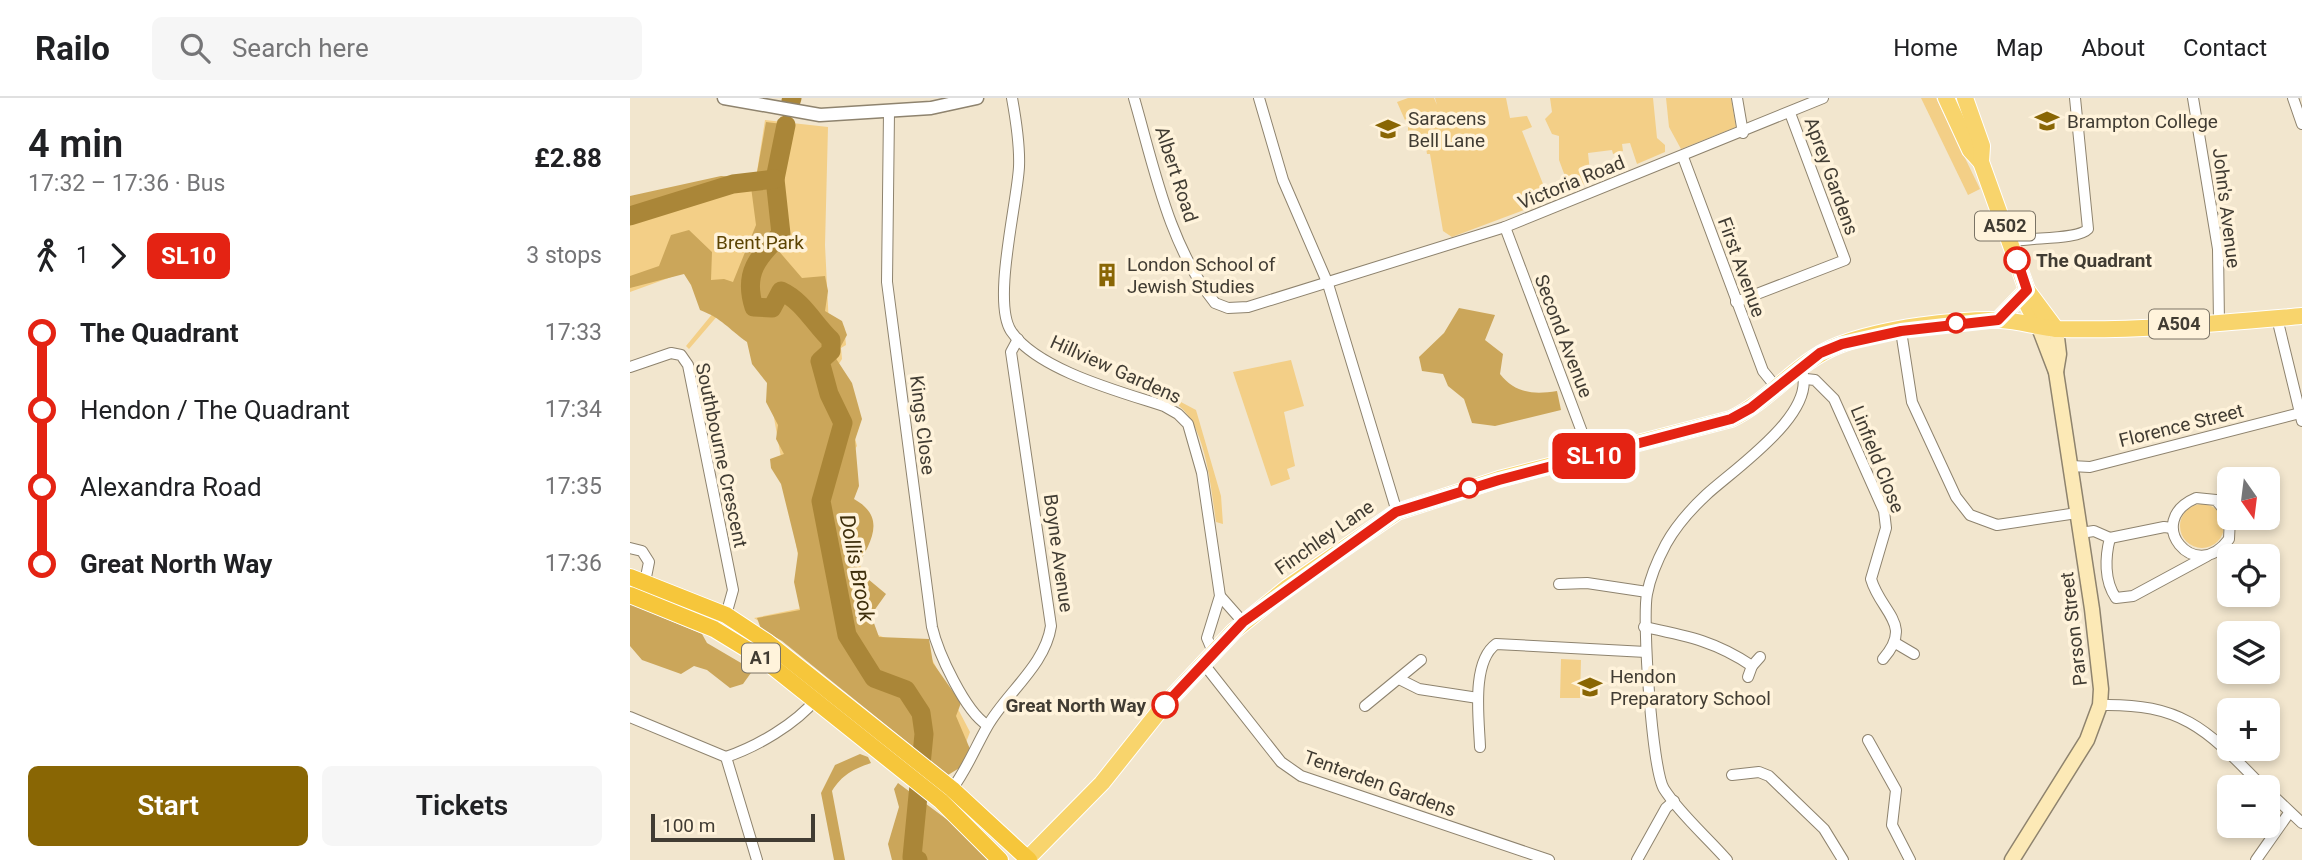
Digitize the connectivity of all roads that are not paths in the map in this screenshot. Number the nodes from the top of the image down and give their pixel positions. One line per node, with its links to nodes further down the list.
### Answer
1 (724, 98): 14 (street)
2 (893, 98): 14 (street, Kings Close)
3 (976, 98): 14 (street)
4 (1012, 98): 32 (street)
5 (1134, 98): 22 (street, Albert Road)
6 (1259, 98): 22 (street)
7 (1737, 98): 17 (street)
8 (1823, 98): 15 (street, Victoria Road)
9 (1946, 98): 19 (main road, A502)
10 (1965, 98): 19 (main road, A502)
11 (2075, 98): 21 (street)
12 (2193, 98): 28 (street, John's Avenue)
13 (2293, 98): 16 (street)
14 (893, 112): 72 (street, Kings Close)
15 (1790, 113): 17 (street, Victoria Road); 24 (street, Aprey Gardens)
16 (2302, 124)
17 (1743, 133): 18 (street, Victoria Road)
18 (1683, 157): 20 (street, Victoria Road); 24 (street, First Avenue)
19 (1981, 162): 21 (main road, A502)
20 (1505, 227): 22 (street, Victoria Road); 38 (street, Second Avenue)
21 (2011, 242): 23 (main road, A502)
22 (1328, 284): 41 (street)
23 (2027, 290): 27 (main road); 29 (main road, A502); 30 (main road, A502)
24 (1736, 302): 36 (street, First Avenue)
25 (2302, 316): 26 (main road, A504)
26 (2277, 318): 28 (main road, A504); 37 (street)
27 (1998, 320): 29 (main road, Finchley Lane / A504); 31 (main road, Finchley Lane / A504)
28 (2219, 323): 30 (main road, A504)
29 (2038, 325): 30 (main road, Finchley Lane / A504); 34 (main road, Parson Street)
30 (2056, 329): 34 (main road, Parson Street)
31 (1901, 331): 35 (main road, Finchley Lane / A504); 42 (street)
32 (1018, 339): 53 (street, Hillview Gardens); 72 (street, Boyne Avenue)
33 (630, 367): 54 (street, Southbourne Crescent)
34 (2056, 372): 39 (main road, Parson Street)
35 (1803, 373): 36 (main road, Finchley Lane / A504); 51 (street); 57 (street, Linfield Close)
36 (1776, 387): 38 (main road, Finchley Lane / A504)
37 (2301, 417): 39 (street, Florence Street)
38 (1591, 456): 41 (main road, Finchley Lane / A504)
39 (2071, 466): 42 (main road, Parson Street)
40 (2217, 501): 43 (street)
41 (1396, 512): 55 (main road, Finchley Lane / A504)
42 (2077, 513): 45 (main road, Parson Street)
43 (2172, 528): 46 (street); 48 (street)
44 (2229, 530): 48 (street)
45 (2080, 533): 46 (street); 69 (main road, Parson Street)
46 (2110, 538): 48 (street)
47 (630, 548): 49 (street)
48 (2207, 556)
49 (637, 579): 54 (highway, A1)
50 (1559, 584): 51 (street)
51 (1647, 592): 56 (street)
52 (630, 595): 68 (highway, A1)
53 (1220, 596): 55 (street); 60 (street, Hillview Gardens)
54 (726, 615): 78 (highway, A1)
55 (1243, 622): 60 (main road, Finchley Lane / A504)
56 (1644, 627): 58 (street); 64 (street)
57 (1897, 644): 59 (street); 62 (street)
58 (1646, 652): 67 (street); 79 (street)
59 (1914, 653)
60 (1208, 657): 83 (main road, Finchley Lane / A504); 86 (street, Tenterden Gardens)
61 (1760, 657): 64 (street)
62 (1883, 659)
63 (1421, 660): 66 (street)
64 (1752, 666): 65 (street)
65 (1748, 677)
66 (1399, 679): 67 (street); 70 (street)
67 (1478, 698): 74 (street)
68 (816, 699): 75 (street); 78 (highway, A1)
69 (2099, 705): 77 (street); 91 (main road, Parson Street)
70 (1365, 706)
71 (630, 717): 75 (street)
72 (987, 725): 78 (street, Boyne Avenue)
73 (1868, 740): 90 (street)
74 (1480, 747)
75 (726, 757): 84 (street)
76 (1732, 775): 89 (street)
77 (2252, 775)
78 (946, 795): 83 (highway, A1); 85 (highway, A1)
79 (1674, 801): 87 (street); 88 (street)
80 (2280, 804): 81 (street)
81 (2289, 813): 82 (street); 92 (street)
82 (2302, 823)
83 (1028, 859)
84 (757, 860)
85 (1000, 860)
86 (1549, 860)
87 (1637, 860)
88 (1727, 860)
89 (1843, 860)
90 (1910, 860)
91 (2012, 860)
92 (2256, 860)

